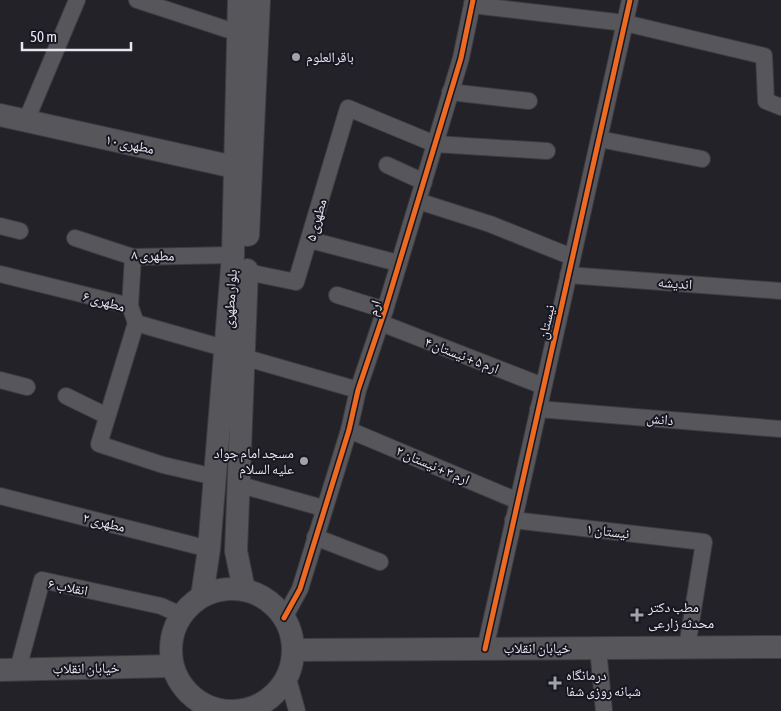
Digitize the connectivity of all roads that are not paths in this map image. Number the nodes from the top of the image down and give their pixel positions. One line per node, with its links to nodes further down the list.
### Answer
1 (77, 0): 13 (street)
2 (137, 0): 8 (street)
3 (239, 0): 8 (main road, بلوار مطهری)
4 (259, 0): 29 (main road, بلوار مطهری)
5 (630, 0): 7 (street, نیستان)
6 (472, 3): 7 (street); 9 (street, ارم)
7 (625, 23): 11 (street); 14 (street, نیستان)
8 (238, 33): 19 (main road, بلوار مطهری)
9 (450, 92): 10 (street); 15 (street, ارم)
10 (529, 101)
11 (781, 108)
12 (0, 115): 13 (main road, مطهری ۱۰)
13 (26, 121): 19 (main road, مطهری ۱۰)
14 (599, 138): 17 (street); 27 (street, نیستان)
15 (435, 144): 16 (street); 20 (street, ارم); 25 (street, مطهری ۵)
16 (547, 151)
17 (702, 159)
18 (387, 165): 20 (street)
19 (234, 167): 29 (main road, بلوار مطهری)
20 (424, 182): 21 (street, ارم)
21 (418, 201): 27 (street); 28 (street, ارم)
22 (0, 226): 23 (street)
23 (20, 231)
24 (75, 238): 26 (street, مطهری ۸)
25 (310, 240): 28 (street); 29 (street, مطهری ۵)
26 (133, 257): 29 (street, مطهری ۸); 34 (street)
27 (572, 258): 31 (street, نیستان)
28 (398, 262): 35 (street, ارم)
29 (240, 263): 37 (main road, بلوار مطهری)
30 (0, 274): 34 (street, مطهری ۶)
31 (568, 275): 32 (street, اندیشه); 39 (street, نیستان)
32 (781, 291)
33 (338, 295): 35 (street, ارم ۵ + نیستان ۴)
34 (130, 306): 36 (street, مطهری ۶)
35 (383, 317): 39 (street, ارم ۵ + نیستان ۴); 41 (street, ارم)
36 (136, 323): 37 (street, مطهری ۶); 44 (street)
37 (235, 353): 41 (street, مطهری ۶); 47 (main road, بلوار مطهری); 48 (main road, بلوار مطهری)
38 (0, 380): 40 (street)
39 (543, 386): 43 (street, نیستان)
40 (27, 387)
41 (358, 390): 45 (street, ارم)
42 (66, 396): 44 (street)
43 (538, 409): 46 (street, دانش); 50 (street, نیستان)
44 (107, 416): 47 (street)
45 (349, 430): 50 (street, ارم ۳ + نیستان ۲); 51 (street, ارم)
46 (781, 430)
47 (215, 476): 54 (main road, بلوار مطهری)
48 (237, 484): 51 (street); 56 (main road, بلوار مطهری)
49 (0, 496): 54 (street, مطهری ۲)
50 (518, 501): 52 (street, نیستان)
51 (323, 508): 53 (street, ارم)
52 (513, 520): 62 (street, نیستان ۱); 63 (street, نیستان)
53 (315, 538): 55 (street); 59 (street, ارم)
54 (209, 549): 57 (main road, بلوار مطهری)
55 (380, 562)
56 (244, 590): 57 (main road); 59 (main road)
57 (202, 596): 58 (main road)
58 (181, 615): 65 (main road); 66 (street, انقلاب ۶)
59 (284, 618): 64 (main road)
60 (781, 647): 62 (main road, خیابان انقلاب)
61 (598, 648): 62 (main road, خیابان انقلاب); 63 (main road, خیابان انقلاب); 70 (street)
62 (686, 648)
63 (485, 649): 64 (main road, خیابان انقلاب)
64 (293, 650): 67 (main road)
65 (172, 666): 66 (main road, خیابان انقلاب); 68 (main road)
66 (9, 670)
67 (287, 675): 68 (main road); 69 (street)
68 (236, 711)
69 (297, 711)
70 (604, 711)

